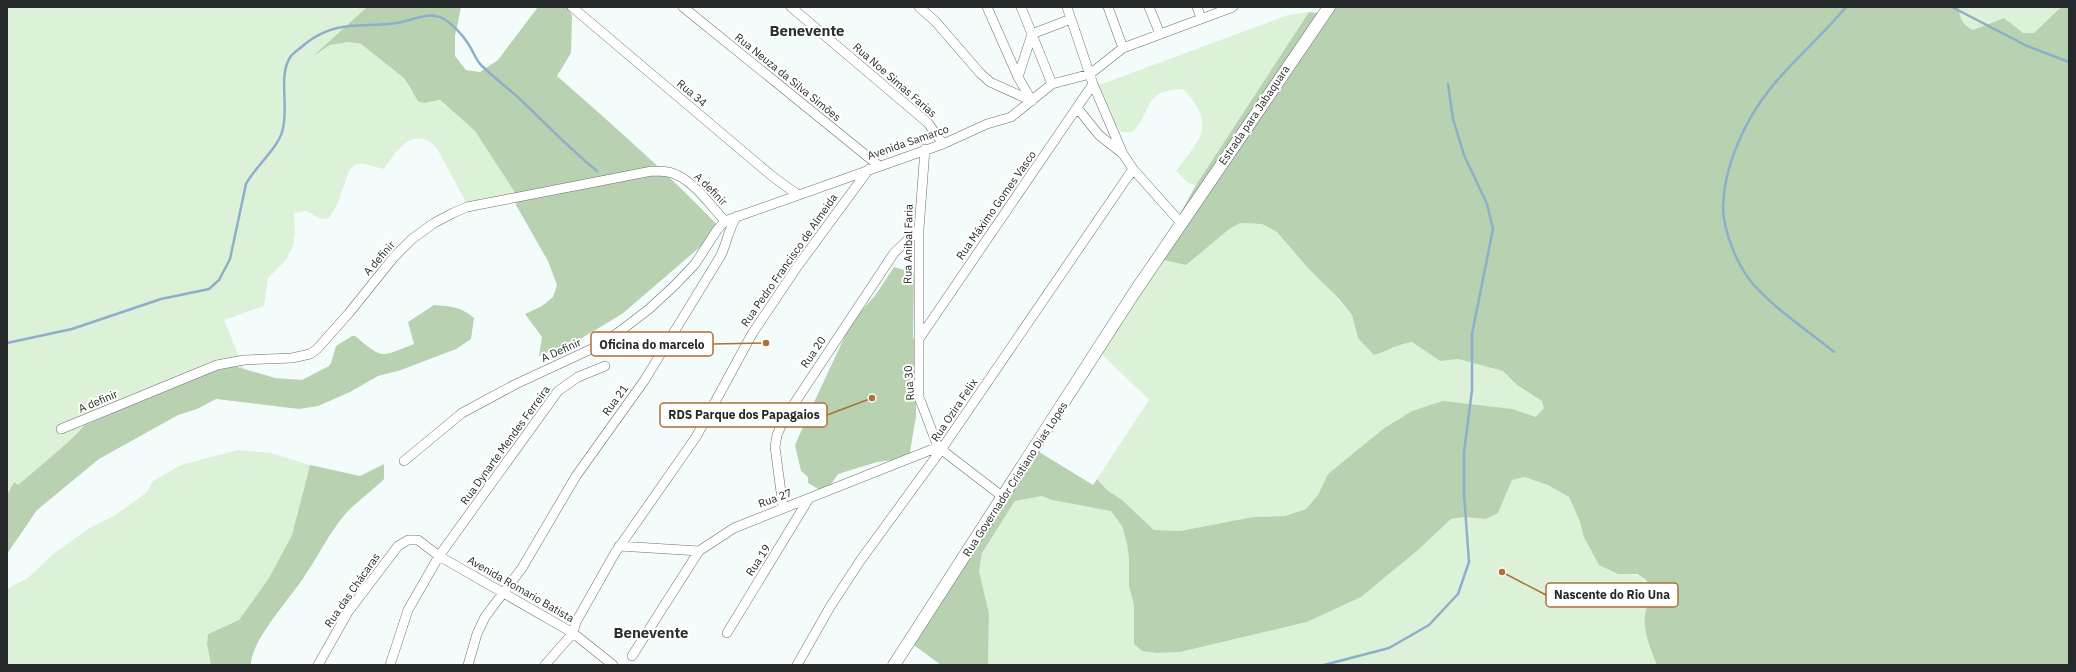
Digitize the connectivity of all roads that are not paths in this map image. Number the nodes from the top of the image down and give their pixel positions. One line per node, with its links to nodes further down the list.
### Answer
1 (572, 7): 30 (street, Rua 34)
2 (683, 7): 27 (street, Rua Neuza da Silva Simões)
3 (791, 7): 24 (street, Rua Noe Simas Farias)
4 (919, 7): 22 (street)
5 (987, 7): 19 (street)
6 (1022, 7): 15 (street)
7 (1067, 7): 13 (street)
8 (1108, 7): 17 (street)
9 (1149, 7): 16 (street)
10 (1197, 7): 14 (street)
11 (1233, 7): 14 (street)
12 (1329, 7): 33 (street, Estrada para Jabaquara)
13 (1071, 18): 15 (street); 18 (street)
14 (1201, 18): 16 (street)
15 (1032, 34): 19 (street); 20 (street)
16 (1160, 34): 17 (street)
17 (1123, 48): 18 (street)
18 (1090, 74): 20 (street, Avenida Samarco); 21 (street)
19 (1018, 77): 22 (street)
20 (1052, 84): 22 (street, Avenida Samarco)
21 (1093, 84): 23 (street, Rua Máximo Gomes Vasco); 26 (street)
22 (1032, 101): 24 (street, Avenida Samarco)
23 (1078, 109): 26 (street); 36 (street, Rua Máximo Gomes Vasco)
24 (943, 144): 25 (street, Avenida Samarco)
25 (926, 149): 27 (street, Avenida Samarco); 34 (street, Rua Anibal Faria)
26 (1123, 154): 29 (street)
27 (878, 165): 28 (street, Avenida Samarco)
28 (869, 169): 30 (street, Avenida Samarco); 45 (street, Rua Pedro Francisco de Almeida)
29 (1133, 170): 33 (street); 39 (street, Rua Ozira Felix)
30 (798, 195): 31 (street, Avenida Samarco)
31 (737, 216): 32 (street, Avenida Samarco); 48 (street, Rua 21)
32 (725, 221): 38 (street, A definir); 40 (street, A Definir)
33 (1180, 223): 35 (street, Estrada para Jabaquara)
34 (919, 229): 36 (street, Rua Anibal Faria); 43 (street, Rua 20)
35 (1134, 293): 41 (street, Rua Governador Cristiano Dias Lopes)
36 (919, 339): 39 (street, Rua 30)
37 (605, 366): 47 (street, Rua Dynarte Mendes Ferreira)
38 (61, 429)
39 (939, 448): 41 (street); 42 (street, Rua 27); 57 (street, Rua Ozira Felix)
40 (404, 461)
41 (1003, 497): 58 (street, Rua Governador Cristiano Dias Lopes)
42 (808, 500): 43 (street, Rua 27); 50 (street, Rua 19)
43 (783, 507): 46 (street, Rua 27)
44 (413, 539): 47 (street, Avenida Romario Batista); 52 (street, Rua das Chácaras)
45 (619, 546): 46 (street); 49 (street, Rua Pedro Francisco de Almeida)
46 (699, 551): 51 (street)
47 (439, 556): 48 (street, Avenida Romario Batista); 53 (street, Rua Dynarte Mendes Ferreira)
48 (504, 592): 49 (street, Avenida Romario Batista); 54 (street, Rua 21)
49 (573, 633): 55 (street, Rua Pedro Francisco de Almeida); 56 (street, Avenida Romario Batista)
50 (727, 633)
51 (632, 656)
52 (318, 665)
53 (390, 665)
54 (468, 665)
55 (545, 665)
56 (613, 665)
57 (797, 665)
58 (894, 665)

